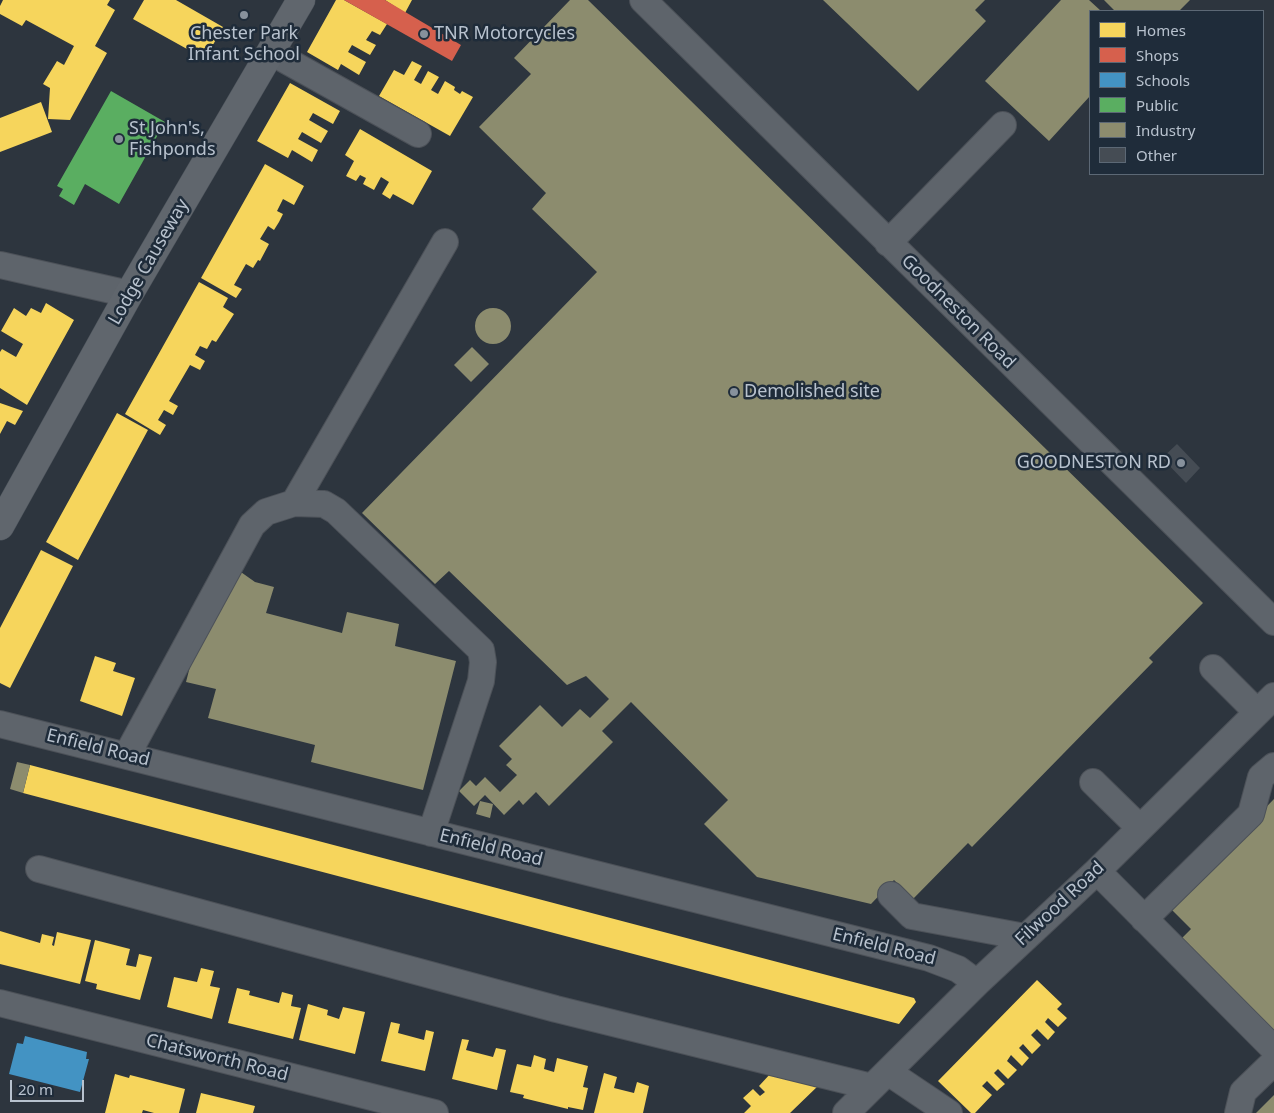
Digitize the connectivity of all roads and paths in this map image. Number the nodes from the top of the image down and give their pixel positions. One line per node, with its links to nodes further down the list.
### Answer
1 (301, 0): 3 (main road, Lodge Causeway)
2 (643, 0): 7 (street, Goodneston Road)
3 (271, 52): 5 (street); 9 (main road, Lodge Causeway)
4 (1003, 125): 7 (street)
5 (418, 134)
6 (445, 242): 10 (street)
7 (888, 243): 12 (street, Goodneston Road)
8 (0, 265): 9 (street)
9 (129, 294): 11 (main road, Lodge Causeway)
10 (294, 503): 16 (street); 20 (street)
11 (0, 526)
12 (1274, 622)
13 (1212, 668): 14 (street)
14 (1265, 704): 19 (street, Filwood Road)
15 (0, 724): 16 (street, Enfield Road)
16 (126, 755): 20 (street, Enfield Road)
17 (1274, 766): 24 (street)
18 (1093, 782): 19 (street)
19 (1140, 828): 22 (street, Filwood Road)
20 (431, 833): 26 (street, Enfield Road)
21 (40, 869): 30 (street)
22 (1097, 871): 24 (street); 25 (street, Filwood Road)
23 (891, 895): 25 (street)
24 (1144, 919): 28 (street)
25 (1025, 937): 26 (street, Filwood Road)
26 (977, 983): 30 (street, Filwood Road)
27 (0, 1003): 31 (street, Chatsworth Road)
28 (1274, 1049)
29 (1274, 1062): 34 (street)
30 (880, 1080): 32 (street, Filwood Road); 33 (street)
31 (435, 1113)
32 (846, 1113)
33 (949, 1113)
34 (1238, 1113)

